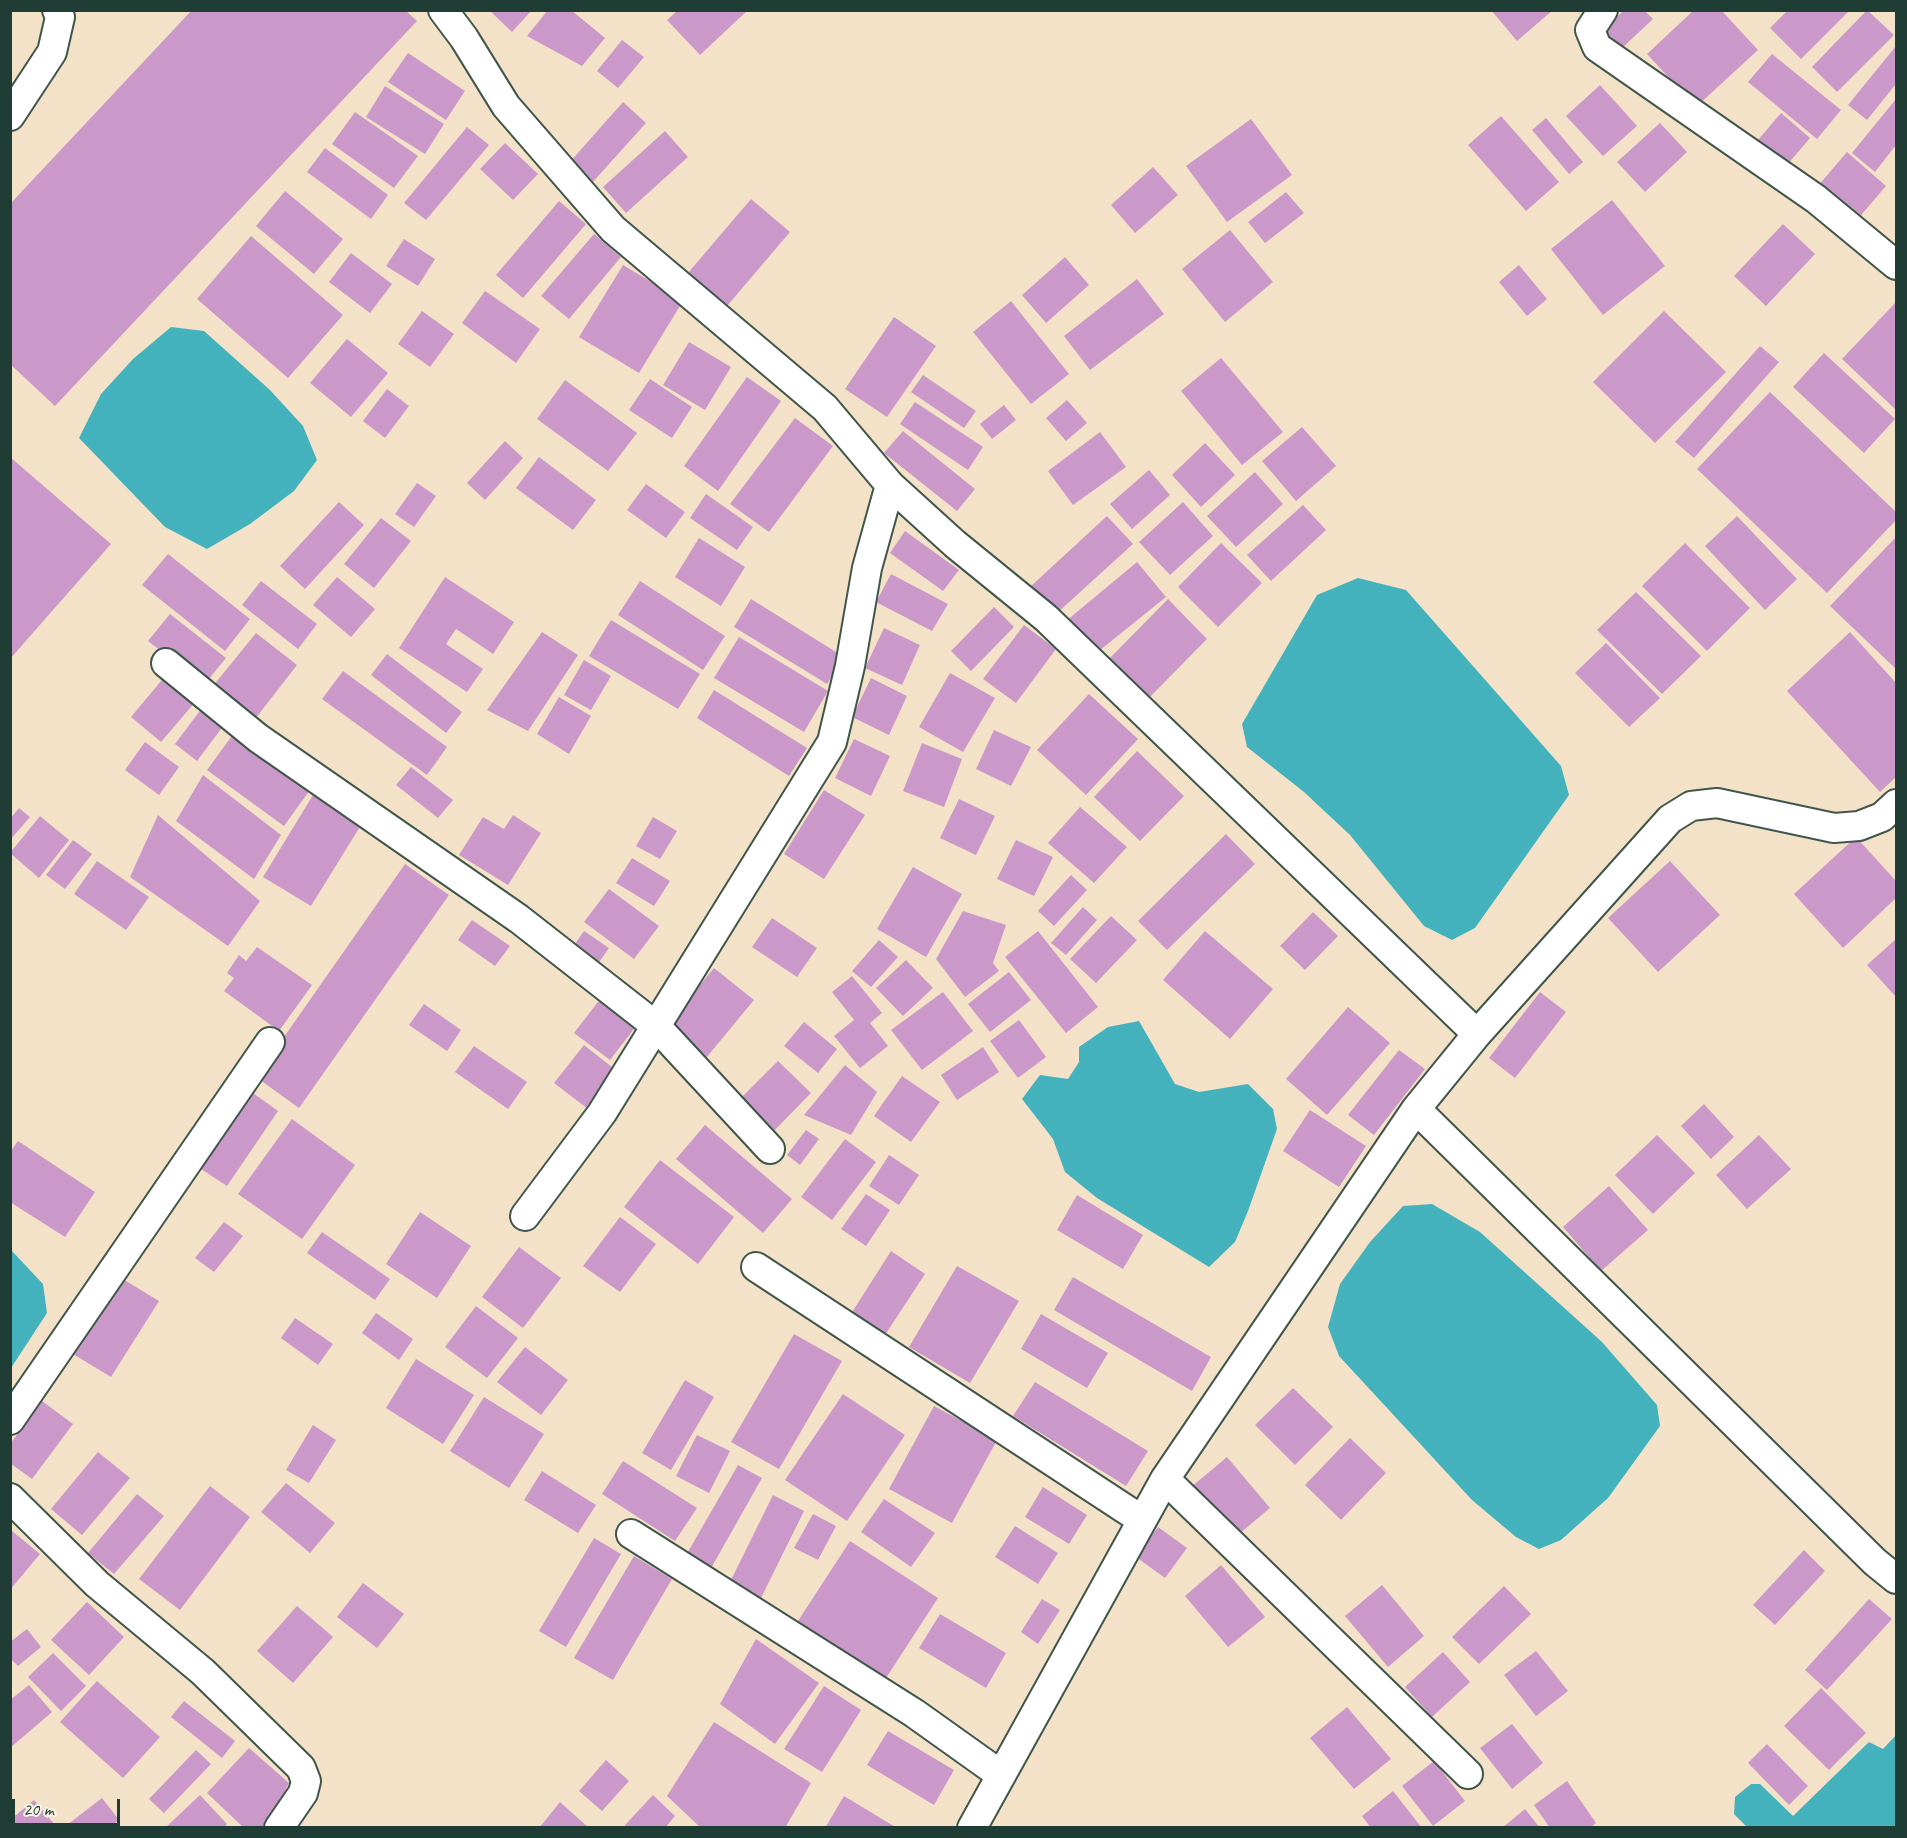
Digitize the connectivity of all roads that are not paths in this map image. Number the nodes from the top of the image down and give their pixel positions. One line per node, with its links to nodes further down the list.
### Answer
1 (57, 10): 4 (street)
2 (443, 10): 6 (street)
3 (1604, 10): 5 (street)
4 (10, 116)
5 (1896, 265)
6 (890, 485): 9 (street); 10 (street)
7 (166, 663): 9 (street)
8 (1892, 818): 10 (street)
9 (656, 1026): 13 (street); 14 (street)
10 (1478, 1034): 12 (street)
11 (270, 1042): 16 (street)
12 (1416, 1109): 17 (street); 21 (street)
13 (770, 1149)
14 (525, 1216)
15 (756, 1267): 19 (street)
16 (10, 1420)
17 (1165, 1479): 19 (street); 22 (street)
18 (10, 1498): 24 (street)
19 (1142, 1520): 23 (street)
20 (631, 1534): 23 (street)
21 (1896, 1579)
22 (1468, 1774)
23 (1001, 1775): 25 (street)
24 (279, 1827)
25 (972, 1827)

